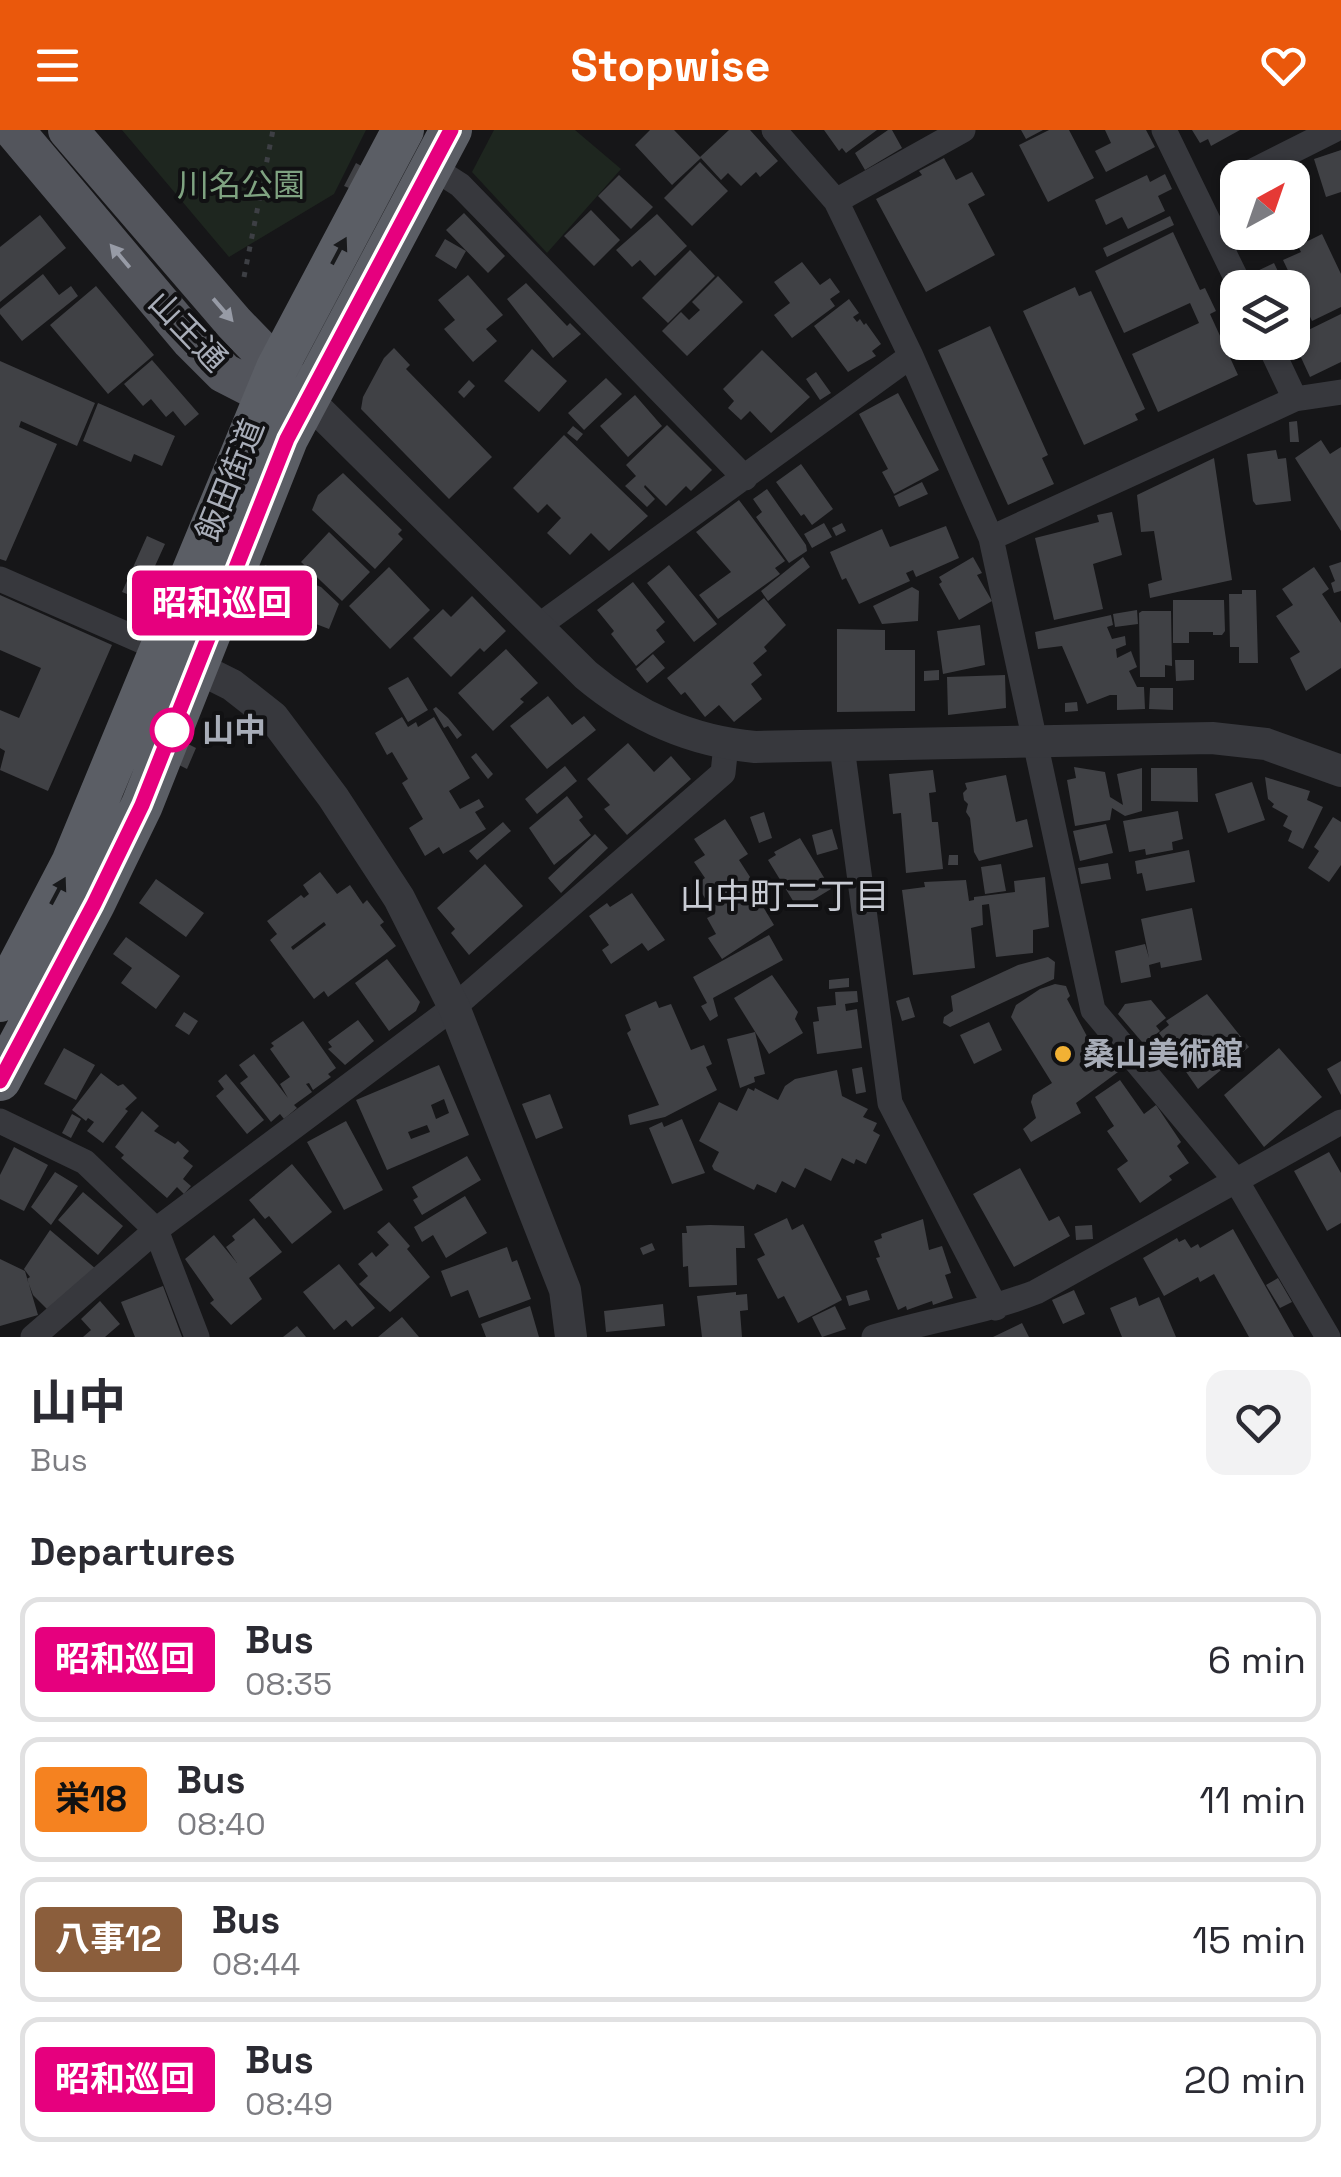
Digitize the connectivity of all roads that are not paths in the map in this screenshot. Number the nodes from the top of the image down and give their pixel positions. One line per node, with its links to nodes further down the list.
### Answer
1 (14, 130): 16 (main road, 山王通, one-way to 1)
2 (68, 130): 16 (main road, 山王通, one-way to 16)
3 (402, 130): 16 (highway, 飯田街道, one-way to 3)
4 (774, 130): 12 (street)
5 (963, 130): 12 (street)
6 (1164, 130): 11 (street)
7 (1334, 130): 9 (street)
8 (442, 148): 19 (highway, 飯田街道); 20 (street)
9 (1274, 160)
10 (1220, 187): 11 (street)
11 (1197, 198): 13 (street)
12 (836, 201): 14 (street)
13 (1232, 270)
14 (911, 356): 20 (street); 21 (street)
15 (1277, 360): 18 (street)
16 (271, 380): 19 (main road, 山王通); 24 (highway, 飯田街道)
17 (1341, 392): 18 (street)
18 (1295, 399): 21 (street)
19 (308, 400): 23 (street); 24 (highway, 飯田街道)
20 (745, 478): 23 (street)
21 (991, 538): 25 (street)
22 (0, 579): 24 (street)
23 (536, 627): 26 (street)
24 (178, 658): 29 (highway, 飯田街道, one-way to 24); 30 (street); 31 (highway, 飯田街道)
25 (1035, 740): 27 (street); 28 (street); 34 (street)
26 (726, 745): 27 (street); 30 (street)
27 (842, 747): 36 (street)
28 (1341, 771)
29 (4, 983)
30 (454, 1006): 35 (street); 39 (street)
31 (0, 1080)
32 (0, 1121): 35 (street)
33 (1341, 1122): 34 (street)
34 (1237, 1182): 36 (street); 41 (street)
35 (156, 1230): 37 (street); 38 (street)
36 (996, 1308): 40 (street)
37 (33, 1337)
38 (197, 1337)
39 (572, 1337)
40 (874, 1337)
41 (1328, 1337)

